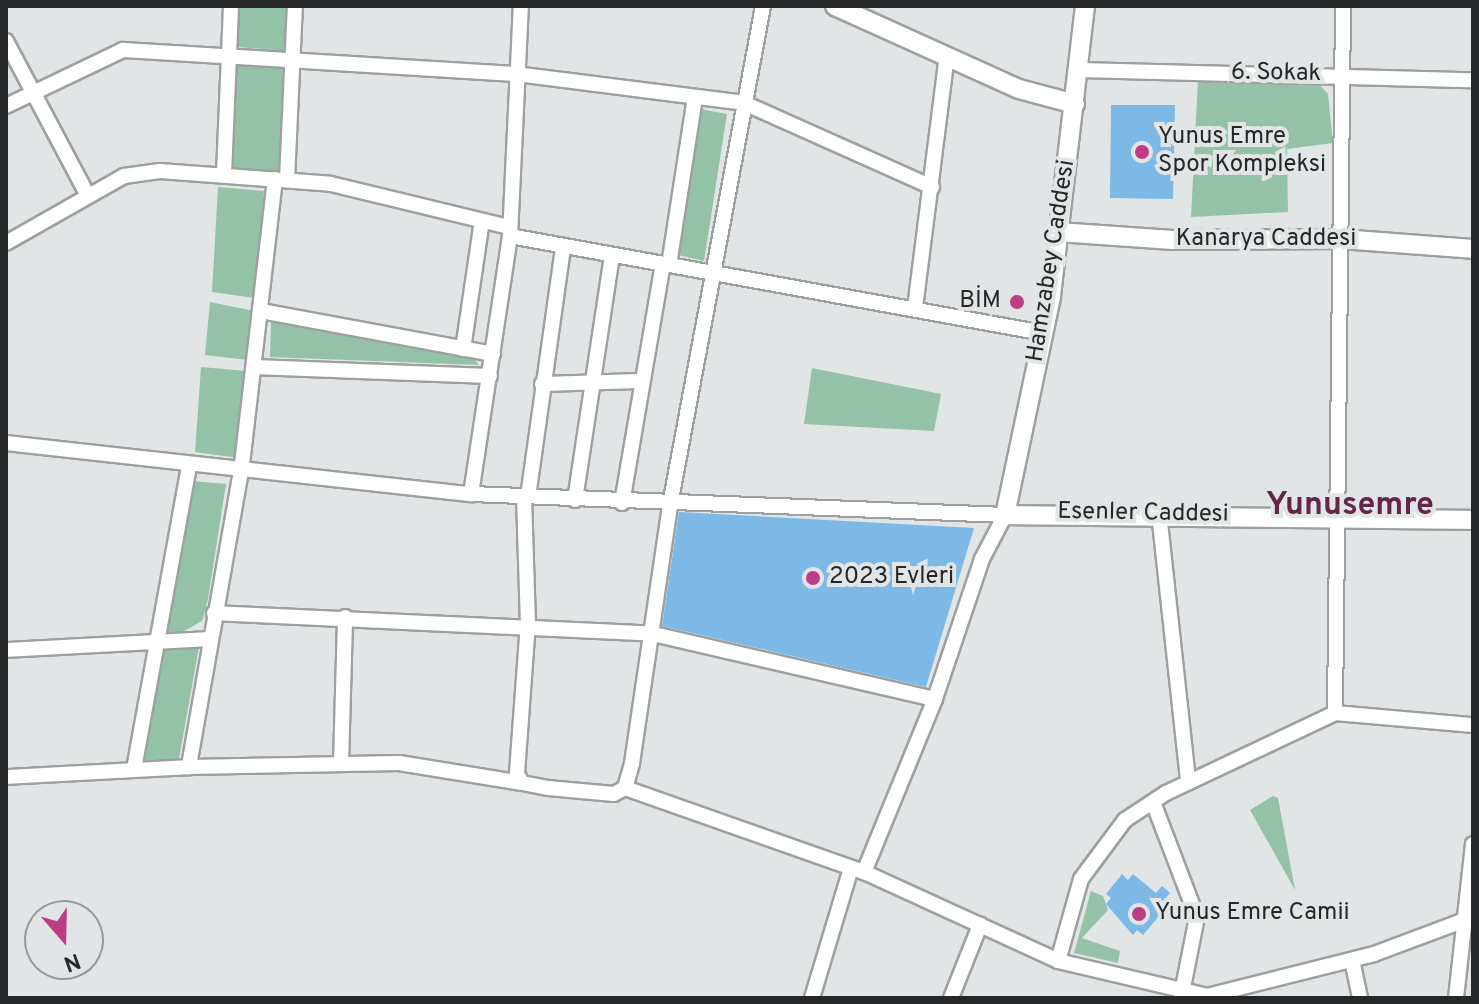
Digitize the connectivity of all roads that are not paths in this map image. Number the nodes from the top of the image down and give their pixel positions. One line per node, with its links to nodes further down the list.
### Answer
1 (231, 6): 9 (street)
2 (295, 6): 11 (street)
3 (521, 6): 13 (street)
4 (763, 6): 18 (street)
5 (835, 6): 10 (street)
6 (1085, 6): 12 (street, Hamzabey Caddesi)
7 (1343, 6): 14 (street)
8 (6, 41): 16 (street)
9 (230, 55): 11 (street); 16 (street); 21 (street)
10 (947, 56): 19 (street); 23 (street)
11 (293, 59): 13 (street); 22 (street)
12 (1078, 70): 14 (street, 6. Sokak); 19 (street, Hamzabey Caddesi)
13 (516, 74): 17 (street); 26 (street)
14 (1344, 75): 15 (street, 6. Sokak); 28 (street)
15 (1473, 80)
16 (34, 91): 20 (street); 24 (street)
17 (695, 97): 18 (street); 33 (street)
18 (744, 103): 23 (street); 34 (street)
19 (1075, 104): 27 (street, Hamzabey Caddesi)
20 (6, 106)
21 (224, 174): 22 (street); 24 (street)
22 (281, 179): 25 (street); 36 (street)
23 (932, 187): 35 (street)
24 (87, 194): 29 (street)
25 (482, 221): 26 (street); 38 (street)
26 (510, 232): 30 (street); 39 (street)
27 (1058, 232): 28 (street, Kanarya Caddesi); 37 (street, Hamzabey Caddesi)
28 (1341, 239): 31 (street, Kanarya Caddesi); 55 (street)
29 (6, 243)
30 (563, 247): 32 (street); 44 (street)
31 (1473, 249)
32 (612, 256): 33 (street); 43 (street)
33 (666, 264): 34 (street); 42 (street)
34 (716, 272): 35 (street); 52 (street)
35 (915, 308): 37 (street)
36 (261, 311): 38 (street); 40 (street)
37 (1043, 333): 54 (street, Hamzabey Caddesi)
38 (463, 349): 39 (street)
39 (493, 354): 41 (street)
40 (254, 367): 41 (street); 47 (street)
41 (490, 376): 48 (street)
42 (640, 381): 43 (street); 51 (street)
43 (592, 383): 44 (street); 50 (street)
44 (542, 384): 49 (street)
45 (6, 443): 46 (street)
46 (189, 465): 47 (street); 62 (street)
47 (241, 471): 48 (street); 57 (street)
48 (471, 494): 49 (street)
49 (526, 497): 50 (street); 59 (street)
50 (575, 500): 51 (street)
51 (622, 503): 52 (street)
52 (670, 505): 54 (street); 60 (street)
53 (1159, 513): 54 (street, Esenler Caddesi); 55 (street, Esenler Caddesi); 71 (street)
54 (1005, 515): 64 (street)
55 (1340, 517): 56 (street, Esenler Caddesi); 65 (street)
56 (1473, 520)
57 (214, 613): 58 (street); 61 (street)
58 (345, 617): 59 (street); 67 (street)
59 (528, 623): 60 (street); 72 (street)
60 (653, 634): 64 (street); 73 (street)
61 (208, 639): 62 (street); 68 (street)
62 (156, 642): 63 (street); 69 (street)
63 (6, 650)
64 (935, 699): 77 (street)
65 (1335, 713): 66 (street); 71 (street)
66 (1473, 725)
67 (341, 764): 68 (street); 72 (street)
68 (189, 767): 69 (street)
69 (134, 769): 70 (street)
70 (6, 777)
71 (1188, 782): 74 (street)
72 (522, 783): 73 (street)
73 (625, 788): 77 (street)
74 (1153, 802): 81 (street); 82 (street)
75 (1473, 844): 76 (street)
76 (1472, 852): 78 (street)
77 (857, 870): 79 (street); 83 (street)
78 (1470, 916): 80 (street); 86 (street)
79 (980, 925): 81 (street); 84 (street)
80 (1352, 960): 82 (street); 85 (street)
81 (1058, 961): 82 (street)
82 (1185, 996)
83 (812, 998)
84 (951, 998)
85 (1360, 998)
86 (1456, 998)

